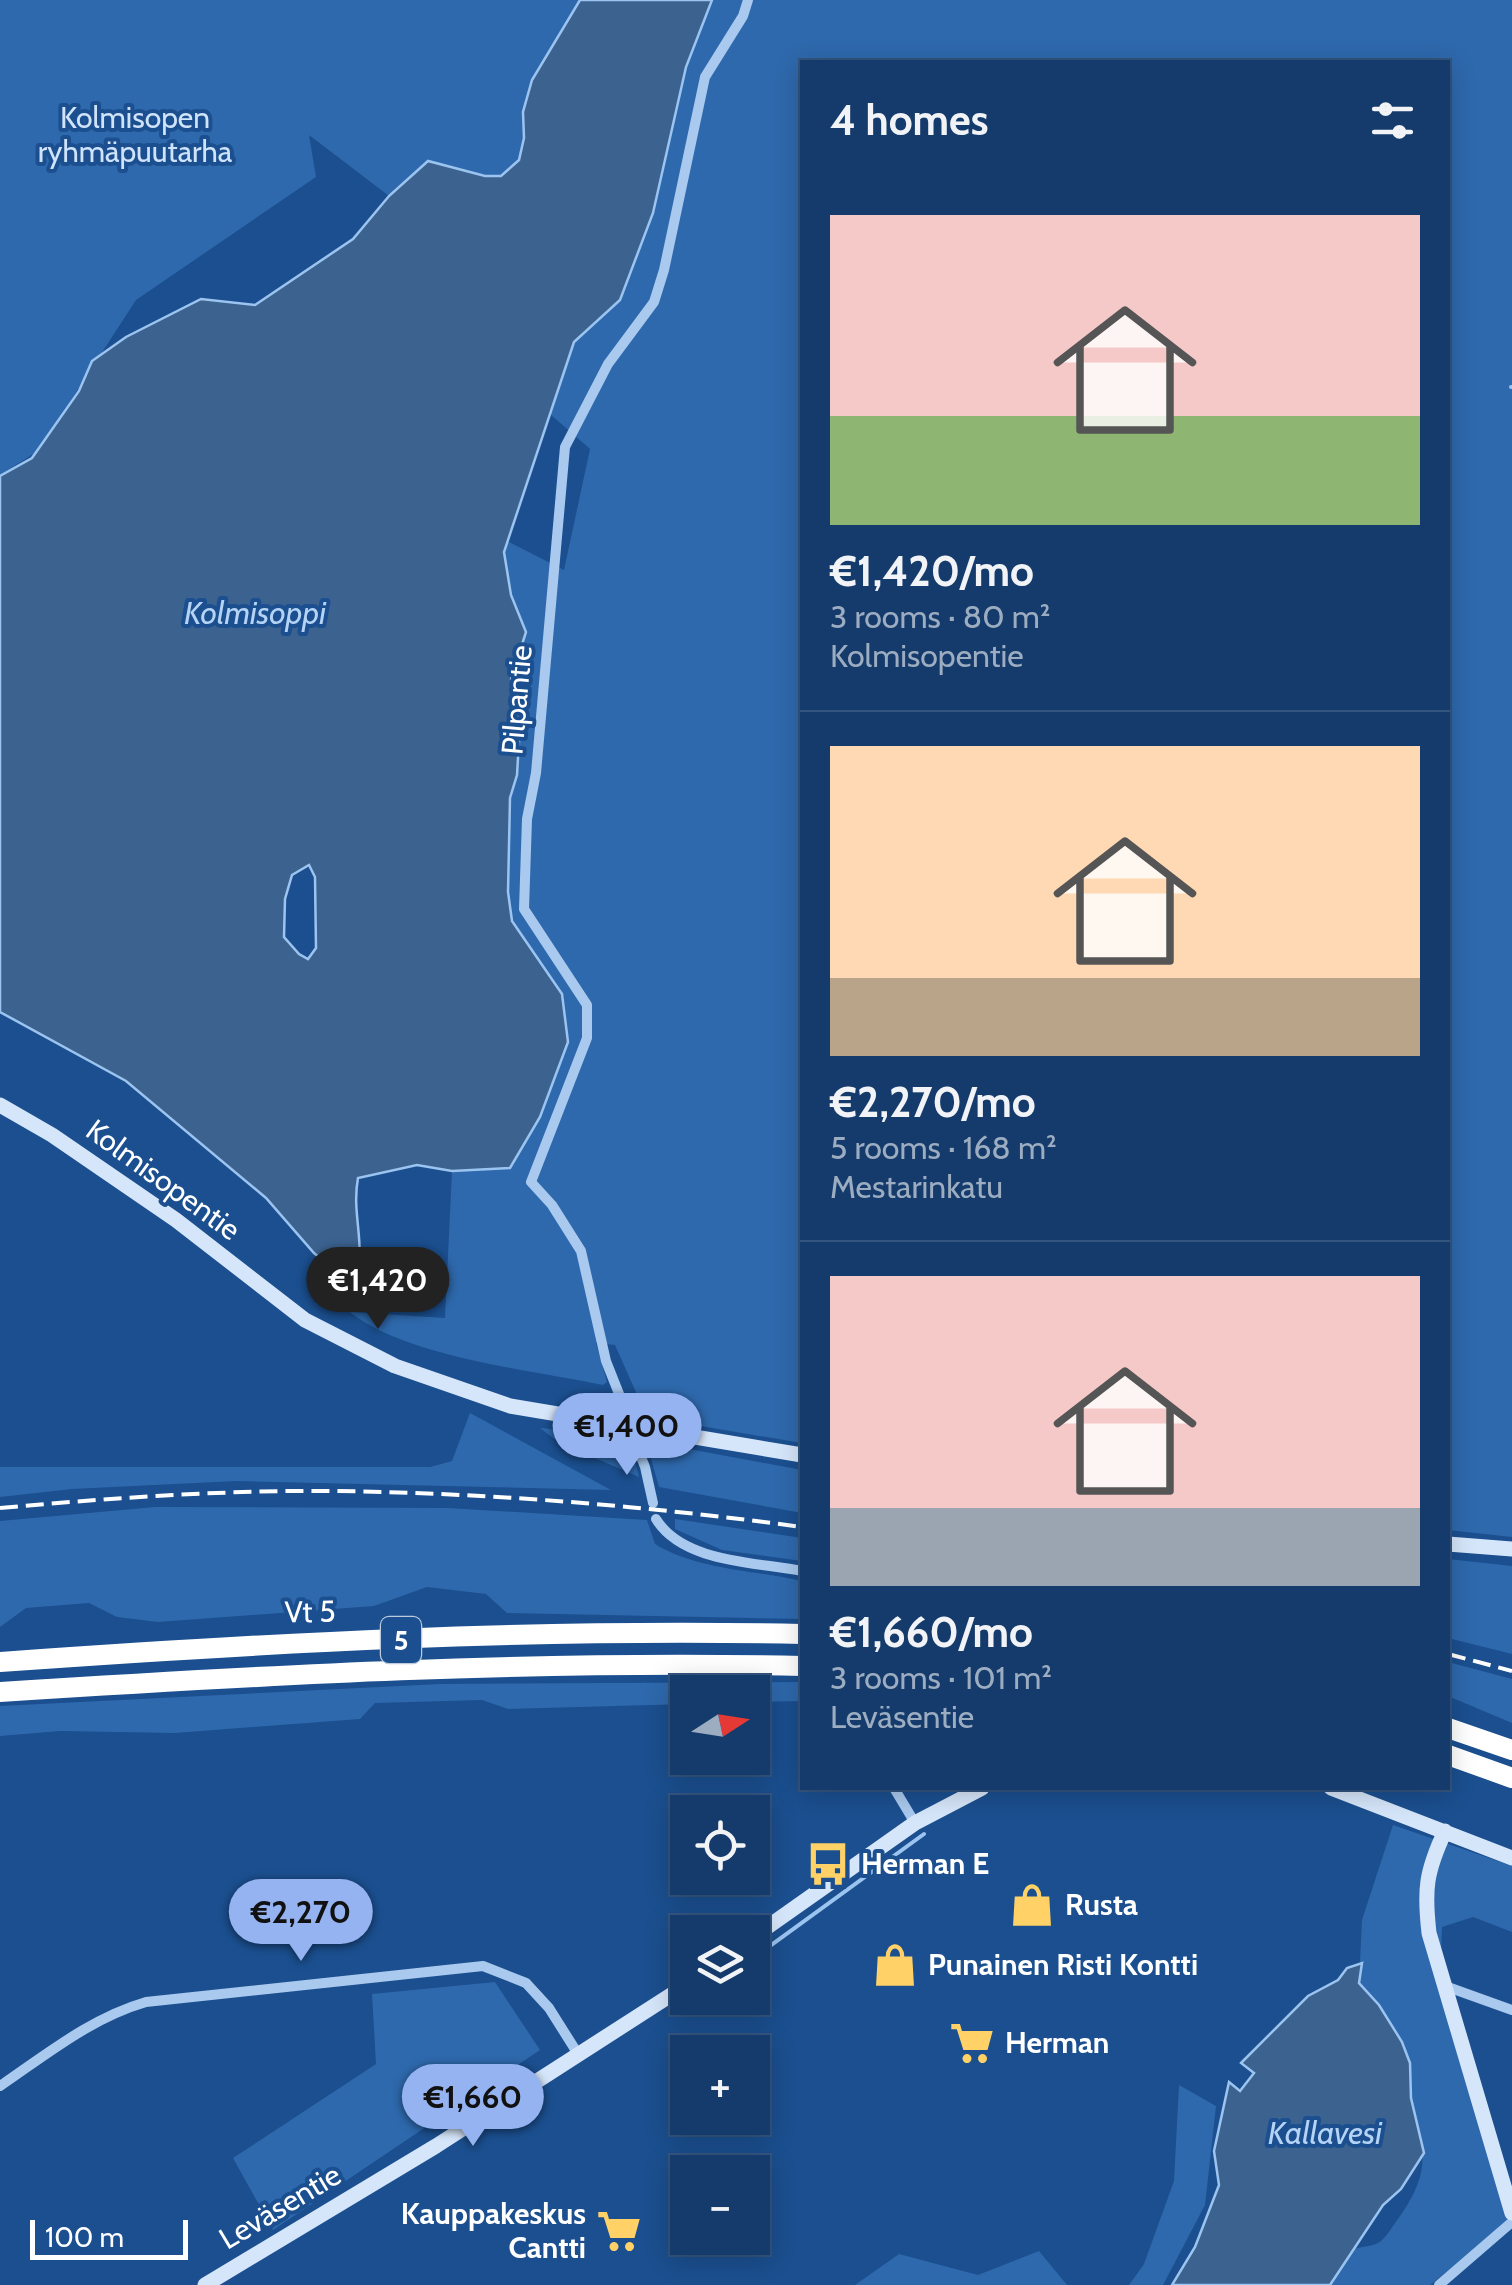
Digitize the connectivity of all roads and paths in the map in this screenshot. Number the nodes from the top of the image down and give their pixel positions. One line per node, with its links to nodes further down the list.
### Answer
1 (748, 0): 3 (street, Pilpantie)
2 (0, 1105): 5 (main road, Kolmisopentie)
3 (628, 1414)
4 (635, 1442): 6 (street)
5 (800, 1455)
6 (653, 1503)
7 (656, 1519): 10 (street)
8 (1450, 1544): 9 (main road)
9 (1512, 1549)
10 (800, 1571)
11 (800, 1634): 12 (highway, Vt 5 / 5)
12 (0, 1662)
13 (800, 1666): 14 (highway, Vt 5 / 5)
14 (0, 1692)
15 (1450, 1729): 16 (highway)
16 (1512, 1750)
17 (1450, 1756): 18 (highway)
18 (1512, 1778)
19 (895, 1790): 22 (street)
20 (978, 1790): 22 (main road)
21 (1336, 1790): 23 (main road)
22 (914, 1823): 25 (main road)
23 (1445, 1831): 24 (main road); 26 (main road)
24 (1512, 1858)
25 (770, 1925)
26 (1445, 1986): 28 (street); 31 (main road)
27 (670, 1995): 29 (main road, Leväsentie)
28 (1512, 2010)
29 (578, 2054): 30 (street); 34 (main road, Leväsentie)
30 (0, 2086)
31 (1505, 2165): 32 (main road)
32 (1512, 2213)
33 (1512, 2222): 37 (street)
34 (230, 2267): 35 (main road, Leväsentie); 36 (main road)
35 (205, 2285)
36 (239, 2285)
37 (1439, 2285)

